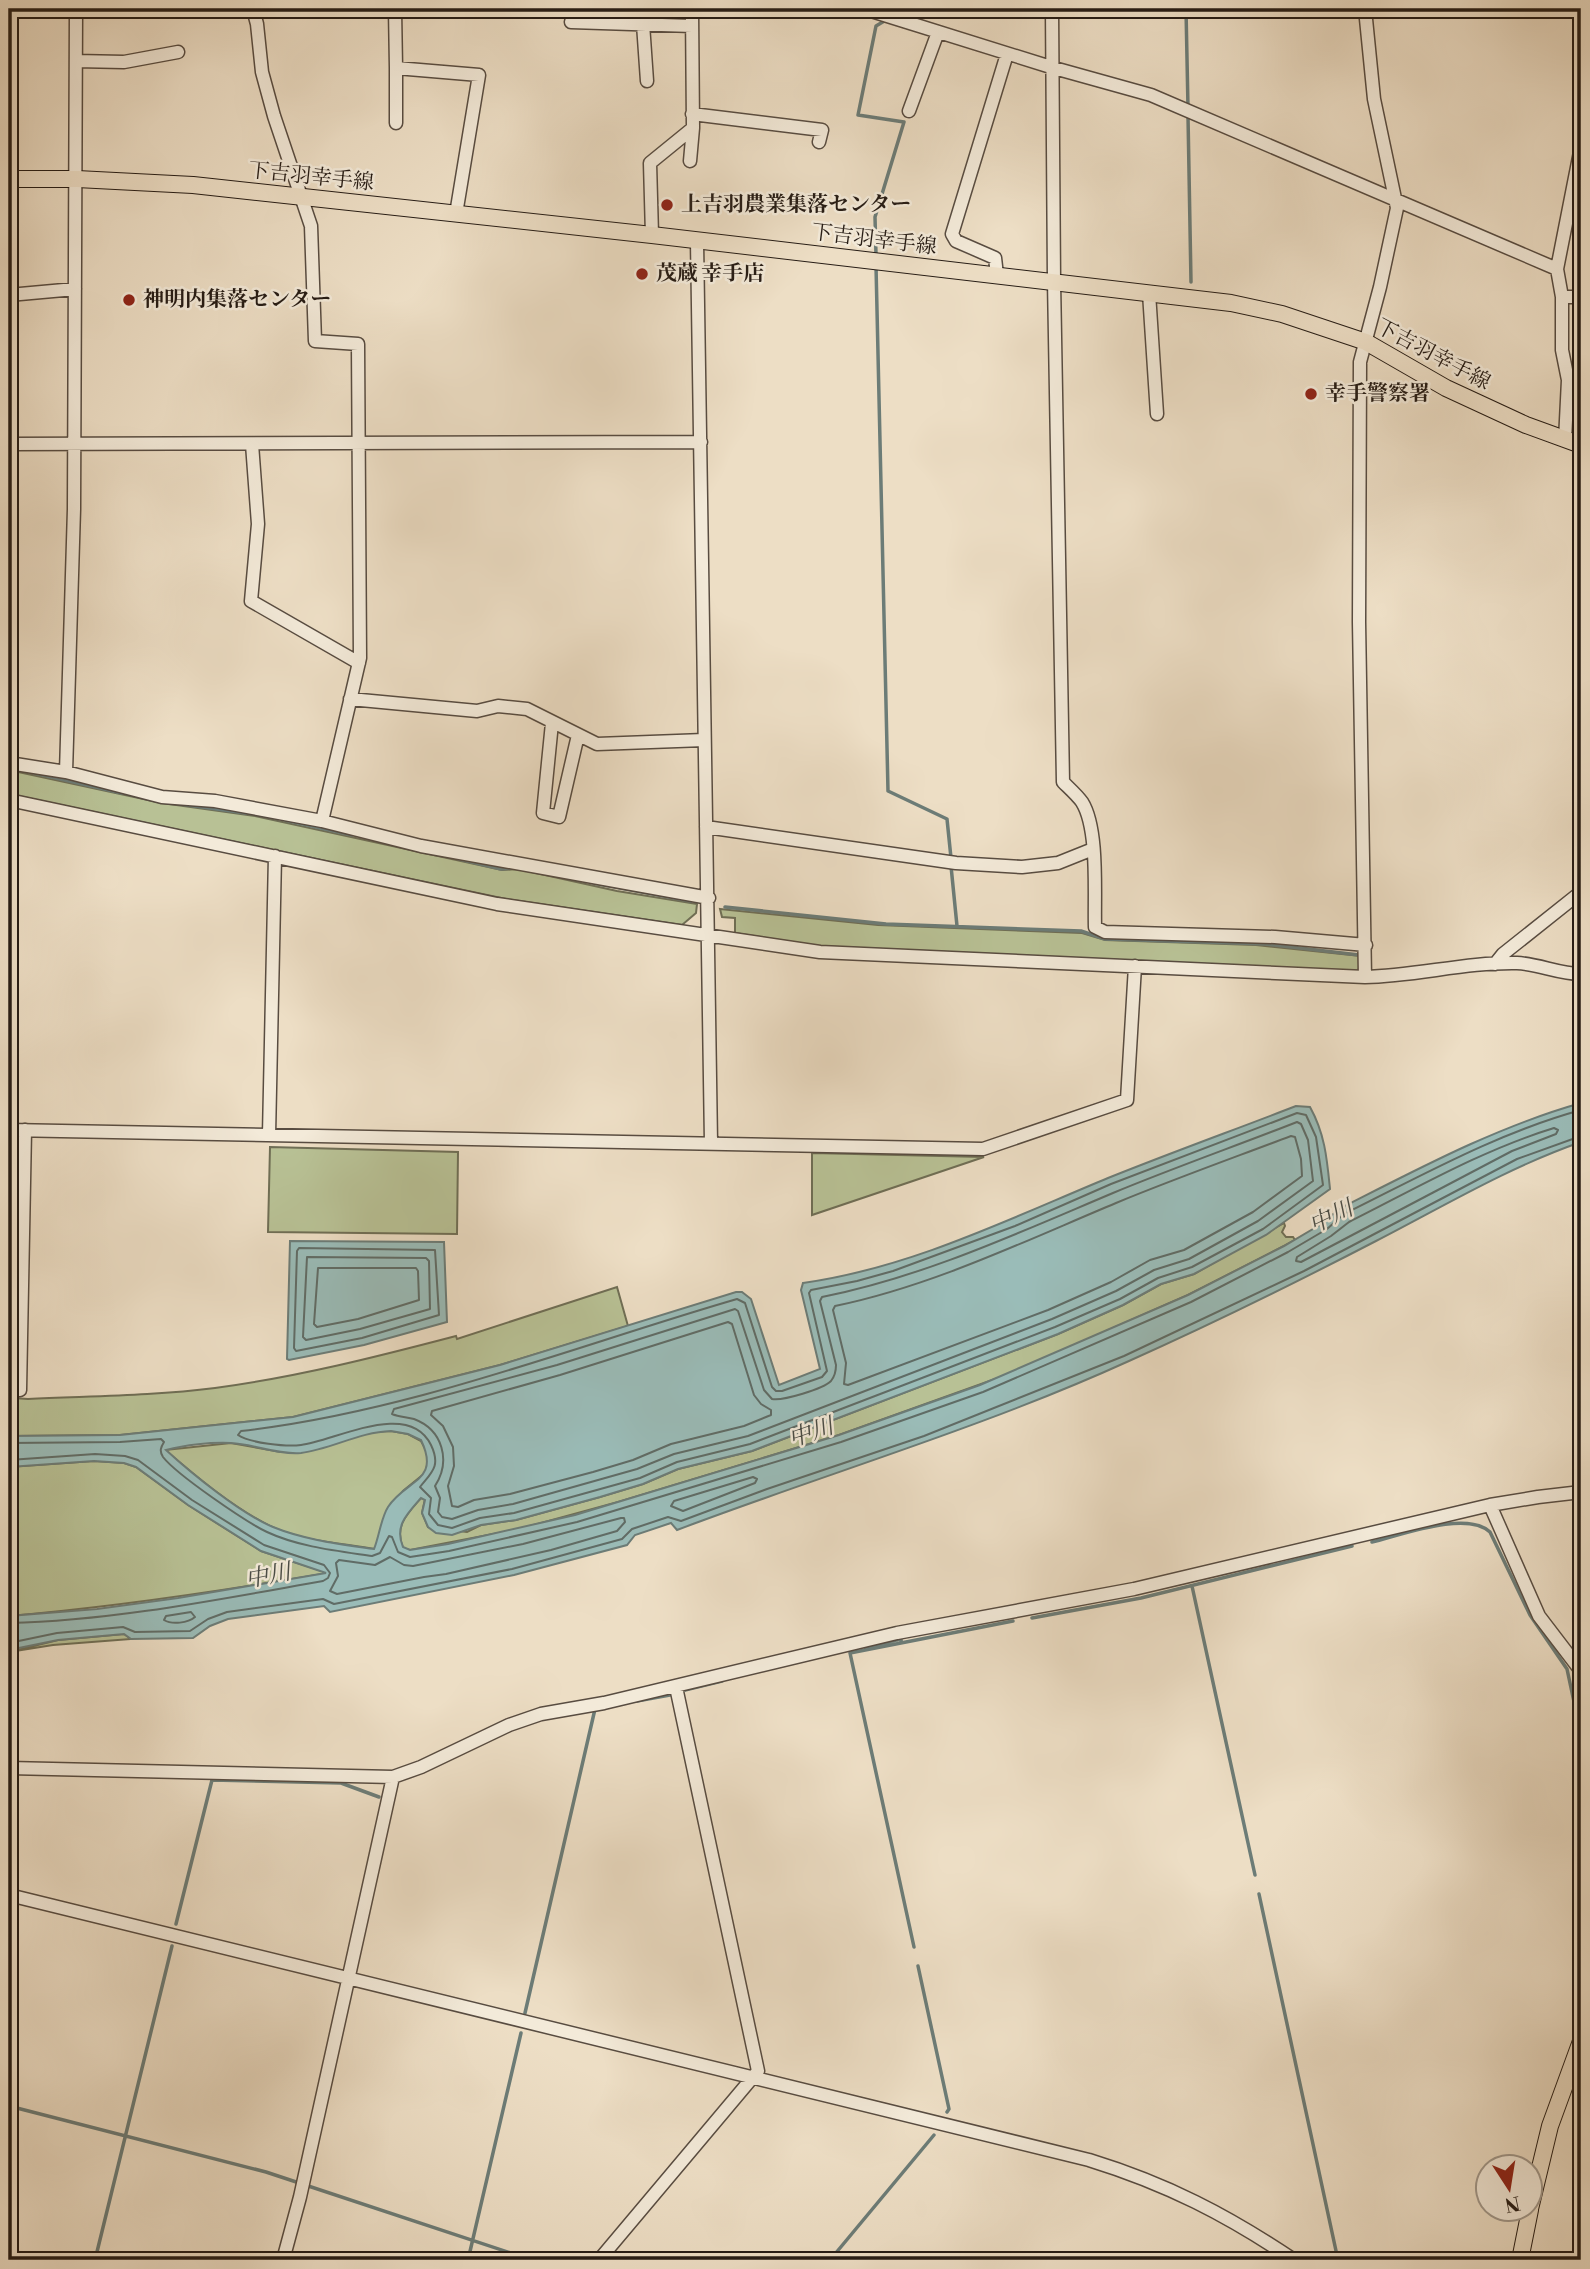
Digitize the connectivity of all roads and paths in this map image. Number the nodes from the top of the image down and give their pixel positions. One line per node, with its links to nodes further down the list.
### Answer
1 (76, 9): 14 (street)
2 (253, 9): 26 (street)
3 (395, 9): 15 (street)
4 (692, 9): 10 (street)
5 (864, 9): 11 (street)
6 (1052, 9): 16 (street)
7 (1365, 9): 27 (street)
8 (571, 22): 9 (street)
9 (643, 24): 10 (street); 17 (street)
10 (692, 26): 19 (street)
11 (938, 32): 13 (street); 18 (street)
12 (178, 52): 14 (street)
13 (1007, 54): 16 (street); 32 (street)
14 (76, 61): 25 (street)
15 (396, 68): 20 (street); 28 (street)
16 (1054, 68): 27 (street); 33 (street)
17 (647, 81)
18 (909, 111)
19 (692, 121): 21 (street); 23 (street); 29 (street)
20 (396, 123)
21 (819, 142)
22 (1581, 147): 31 (street)
23 (690, 161)
24 (9, 178): 25 (main road, 下吉羽幸手線)
25 (76, 179): 26 (main road, 下吉羽幸手線); 34 (street)
26 (302, 197): 28 (main road, 下吉羽幸手線); 43 (street)
27 (1397, 201): 31 (street); 39 (street)
28 (456, 214): 29 (main road, 下吉羽幸手線)
29 (652, 235): 30 (main road, 下吉羽幸手線)
30 (697, 241): 32 (main road, 下吉羽幸手線); 42 (street)
31 (1557, 269): 37 (street)
32 (997, 275): 33 (main road, 下吉羽幸手線)
33 (1054, 281): 35 (main road, 下吉羽幸手線); 58 (street)
34 (75, 289): 36 (street); 46 (street)
35 (1149, 293): 39 (main road, 下吉羽幸手線); 40 (street)
36 (9, 295)
37 (1562, 297): 38 (street); 41 (street)
38 (1581, 297)
39 (1366, 342): 41 (main road, 下吉羽幸手線); 63 (street)
40 (1157, 414)
41 (1565, 440): 47 (main road, 下吉羽幸手線)
42 (701, 442): 43 (street); 52 (street)
43 (360, 443): 45 (street); 48 (street)
44 (9, 444): 46 (street)
45 (252, 444): 46 (street); 48 (street)
46 (73, 445): 54 (street)
47 (1581, 445)
48 (359, 663): 49 (street)
49 (350, 699): 50 (street); 56 (street)
50 (552, 723): 51 (street); 51 (street)
51 (578, 735): 52 (street)
52 (704, 740): 57 (street)
53 (9, 763): 54 (street)
54 (66, 772): 56 (street)
55 (9, 800): 59 (street)
56 (322, 821): 61 (street)
57 (706, 827): 58 (street); 61 (street)
58 (1093, 849): 63 (street)
59 (275, 856): 62 (street); 70 (street)
60 (1581, 891): 64 (street)
61 (709, 898): 62 (street)
62 (709, 937): 65 (street); 71 (street)
63 (1366, 945): 67 (street)
64 (1495, 964): 66 (street); 67 (street)
65 (1135, 966): 67 (street); 71 (street)
66 (1581, 974)
67 (1365, 977)
68 (9, 1130): 69 (street)
69 (24, 1130): 70 (street); 72 (street)
70 (269, 1135): 71 (street)
71 (712, 1143)
72 (9, 1390)
73 (1581, 1492): 74 (street)
74 (1490, 1505): 75 (street); 76 (street)
75 (1581, 1671)
76 (676, 1686): 78 (street); 82 (street)
77 (9, 1768): 78 (street)
78 (393, 1777): 80 (street)
79 (9, 1895): 80 (street)
80 (348, 1980): 82 (street); 85 (street)
81 (1581, 2041): 83 (main road)
82 (754, 2079): 86 (street); 87 (street)
83 (1543, 2154)
84 (1527, 2224): 88 (main road)
85 (283, 2260)
86 (599, 2260)
87 (1294, 2260)
88 (1521, 2260)

